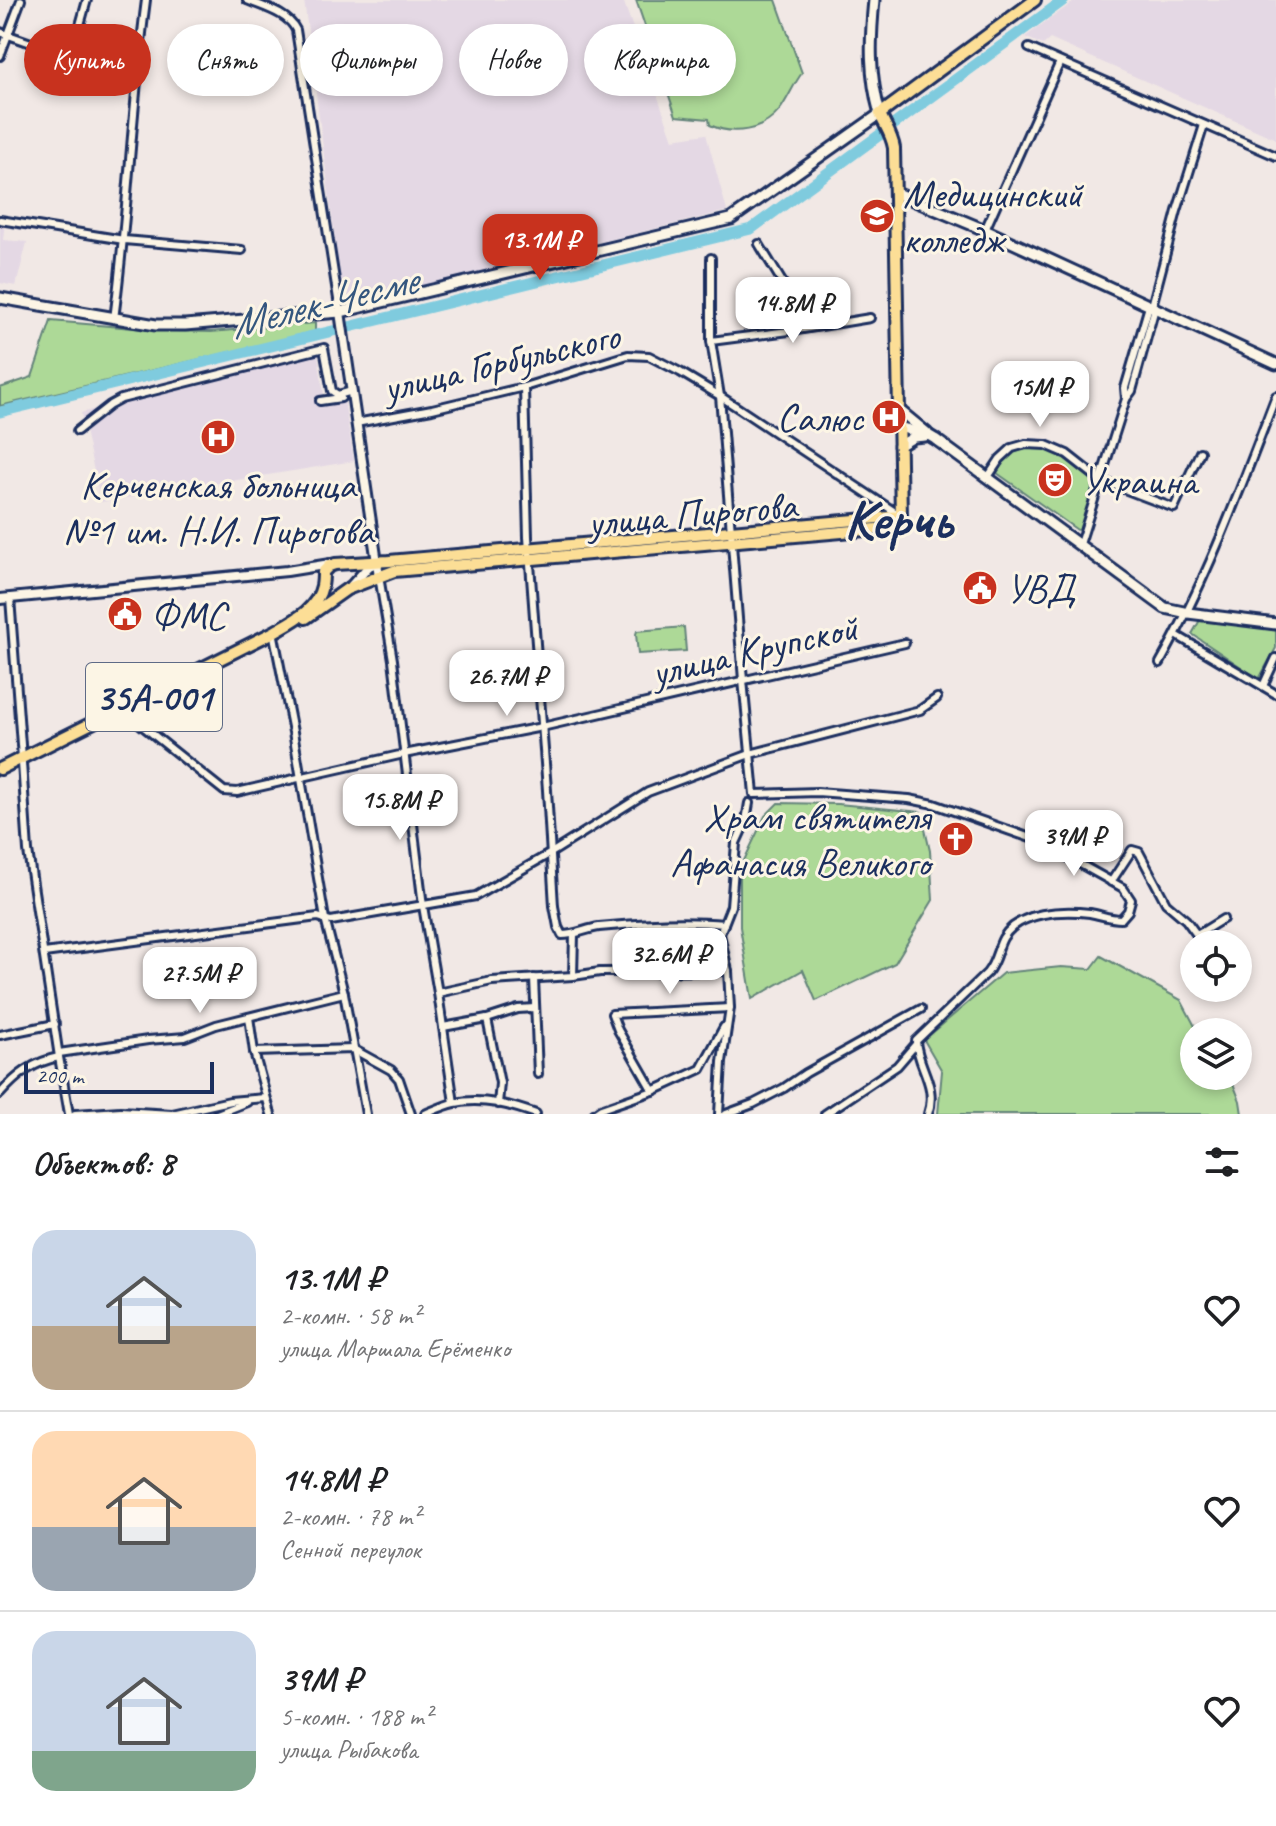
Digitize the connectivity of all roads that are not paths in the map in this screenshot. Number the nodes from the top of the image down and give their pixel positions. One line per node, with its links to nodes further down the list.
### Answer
1 (21, 0): 8 (street)
2 (87, 0): 8 (street)
3 (146, 0): 18 (street)
4 (247, 0): 24 (street)
5 (874, 0): 12 (main road)
6 (1035, 0): 12 (main road)
7 (0, 32): 8 (street)
8 (8, 35): 10 (street)
9 (1029, 48): 11 (street)
10 (0, 56)
11 (1060, 62): 13 (street); 17 (street)
12 (882, 119): 15 (main road); 24 (main road)
13 (1204, 125): 14 (street); 23 (street)
14 (1276, 156)
15 (896, 193): 17 (main road); 36 (main road)
16 (0, 220): 18 (street)
17 (985, 230): 23 (main road)
18 (124, 240): 20 (street); 26 (street)
19 (759, 244): 27 (street)
20 (242, 250)
21 (711, 258): 28 (street)
22 (0, 298): 26 (main road)
23 (1152, 306): 29 (main road); 44 (street)
24 (341, 316): 26 (main road); 31 (street)
25 (870, 318): 27 (street)
26 (114, 319)
27 (797, 330): 28 (street)
28 (711, 341): 32 (street)
29 (1276, 364)
30 (524, 387): 32 (street, улица Горбульского); 37 (street, улица Горбульского); 48 (street)
31 (352, 393): 34 (street); 37 (street)
32 (720, 396): 45 (street, улица Горбульского); 46 (street)
33 (1276, 396): 56 (street)
34 (338, 397): 35 (street); 39 (street)
35 (320, 401)
36 (899, 410): 38 (main road); 40 (main road)
37 (356, 423): 49 (street)
38 (899, 427): 40 (main road); 41 (main road)
39 (77, 431)
40 (930, 436): 41 (main road); 43 (main road)
41 (899, 446): 45 (main road)
42 (1200, 452): 44 (street)
43 (988, 477): 44 (street); 47 (main road)
44 (1100, 480): 47 (street)
45 (901, 516): 46 (main road, улица Пирогова)
46 (732, 537): 48 (main road, улица Пирогова); 64 (street)
47 (1080, 544): 56 (main road)
48 (530, 554): 49 (main road, улица Пирогова); 52 (main road, улица Пирогова); 69 (street)
49 (377, 562): 50 (main road, улица Пирогова); 52 (street); 54 (street)
50 (337, 563): 51 (street); 53 (main road); 54 (main road)
51 (287, 571): 53 (street); 55 (street)
52 (379, 576): 54 (main road, улица Пирогова); 70 (street)
53 (322, 581): 54 (main road); 57 (main road)
54 (346, 590): 57 (main road, улица Пирогова)
55 (5, 598): 72 (street)
56 (1188, 613): 58 (main road); 60 (street)
57 (306, 616): 59 (main road, 35А-001)
58 (1276, 624)
59 (274, 634): 68 (main road, 35А-001); 74 (street)
60 (1176, 635): 63 (street); 65 (street)
61 (905, 643): 64 (street, улица Крупской)
62 (1276, 658): 65 (street)
63 (1160, 663)
64 (743, 680): 69 (street, улица Крупской); 71 (street)
65 (1263, 686): 66 (street)
66 (1276, 694)
67 (937, 698): 71 (street)
68 (123, 711): 72 (main road, 35А-001); 74 (street, улица Крупской)
69 (542, 727): 70 (street, улица Крупской); 76 (street)
70 (404, 754): 74 (street, улица Крупской); 78 (street)
71 (750, 754): 76 (street); 77 (street)
72 (22, 761): 73 (main road, 35А-001); 83 (street)
73 (0, 771)
74 (301, 778): 79 (street)
75 (749, 803): 81 (street)
76 (551, 853): 78 (street); 82 (street)
77 (1111, 882): 80 (street); 98 (street)
78 (423, 906): 79 (street); 88 (street)
79 (325, 919): 83 (street); 87 (street)
80 (1223, 919)
81 (724, 924): 82 (street); 84 (street)
82 (574, 934): 85 (street)
83 (44, 953): 95 (street)
84 (728, 971): 85 (street); 90 (street)
85 (573, 976): 86 (street)
86 (534, 978): 88 (street); 89 (street)
87 (344, 993): 92 (street); 99 (street)
88 (438, 993): 96 (street)
89 (535, 1008): 93 (street); 102 (street)
90 (730, 1008): 94 (street); 103 (street)
91 (921, 1009): 119 (street)
92 (249, 1017): 100 (street); 101 (street)
93 (487, 1019): 96 (street); 108 (street)
94 (727, 1023): 103 (street); 118 (street)
95 (55, 1024): 97 (street); 101 (street)
96 (443, 1027): 107 (street)
97 (0, 1035)
98 (916, 1044): 120 (street); 121 (street)
99 (353, 1049): 100 (street); 113 (street); 114 (street)
100 (254, 1052): 105 (street)
101 (59, 1055): 104 (street); 110 (street)
102 (538, 1074)
103 (653, 1091): 117 (street)
104 (0, 1094)
105 (265, 1098): 106 (street); 112 (street)
106 (252, 1099): 109 (street); 111 (street)
107 (454, 1103): 108 (street); 115 (street)
108 (498, 1104): 116 (street)
109 (105, 1113): 110 (street)
110 (72, 1114)
111 (217, 1114)
112 (271, 1114)
113 (366, 1114)
114 (411, 1114)
115 (425, 1114)
116 (536, 1114)
117 (594, 1114)
118 (719, 1114)
119 (726, 1114)
120 (825, 1114)
121 (928, 1114)

